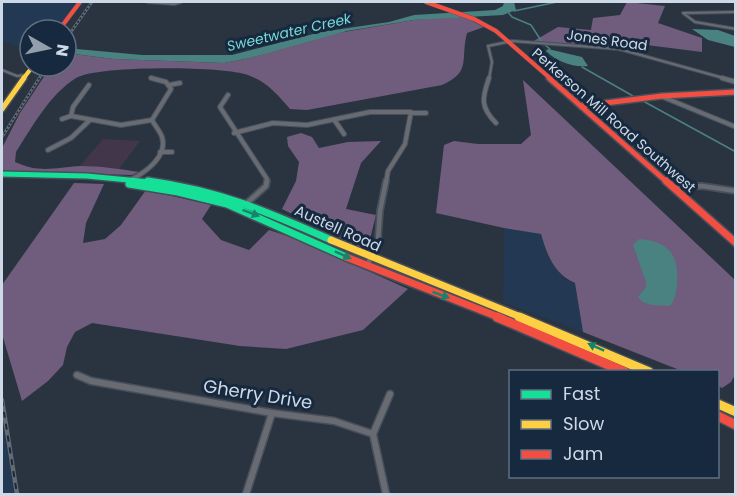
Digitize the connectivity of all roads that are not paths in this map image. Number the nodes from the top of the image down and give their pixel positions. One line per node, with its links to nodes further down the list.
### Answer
1 (80, 2): 6 (main road)
2 (147, 2): 3 (street)
3 (181, 2)
4 (426, 2): 8 (main road, Perkerson Mill Road Southwest)
5 (735, 12): 7 (street)
6 (68, 18)
7 (734, 28)
8 (508, 41): 13 (street, Jones Road); 21 (main road, Perkerson Mill Road Southwest); 29 (street)
9 (2, 70): 10 (street)
10 (18, 76)
11 (24, 78): 20 (main road)
12 (151, 78): 15 (street)
13 (735, 82)
14 (180, 83): 15 (street)
15 (169, 85): 27 (street)
16 (89, 86): 24 (street)
17 (735, 92): 19 (main road)
18 (228, 95): 31 (street)
19 (662, 96): 21 (main road); 30 (street)
20 (3, 104)
21 (581, 106): 40 (main road, Perkerson Mill Road Southwest)
22 (412, 113): 23 (street); 28 (street); 44 (street)
23 (426, 113)
24 (71, 116): 25 (street); 26 (street)
25 (62, 119)
26 (90, 120): 27 (street); 33 (street)
27 (152, 120): 34 (street)
28 (335, 121): 31 (street); 32 (street)
29 (496, 123)
30 (735, 127)
31 (234, 133): 42 (street)
32 (344, 134)
33 (48, 150)
34 (160, 152): 35 (street); 36 (street)
35 (172, 152)
36 (145, 173): 38 (street); 39 (street)
37 (5, 176): 38 (main road, Austell Road); 45 (main road, Austell Road, one-way to 45)
38 (130, 179): 39 (main road, Austell Road)
39 (154, 182): 42 (main road, Austell Road)
40 (672, 187): 41 (street); 43 (main road, Perkerson Mill Road Southwest)
41 (735, 191)
42 (247, 203): 44 (main road, Austell Road)
43 (735, 243)
44 (371, 258): 45 (street); 47 (main road, Austell Road, one-way to 44)
45 (367, 266): 46 (main road, Austell Road, one-way to 46)
46 (622, 370)
47 (645, 370)
48 (77, 375): 52 (street, Gherry Drive)
49 (390, 394): 55 (street)
50 (719, 405): 51 (main road)
51 (735, 412)
52 (272, 413): 55 (street, Gherry Drive); 56 (street)
53 (719, 417): 54 (main road)
54 (735, 425)
55 (373, 434): 57 (street)
56 (246, 495)
57 (386, 495)

